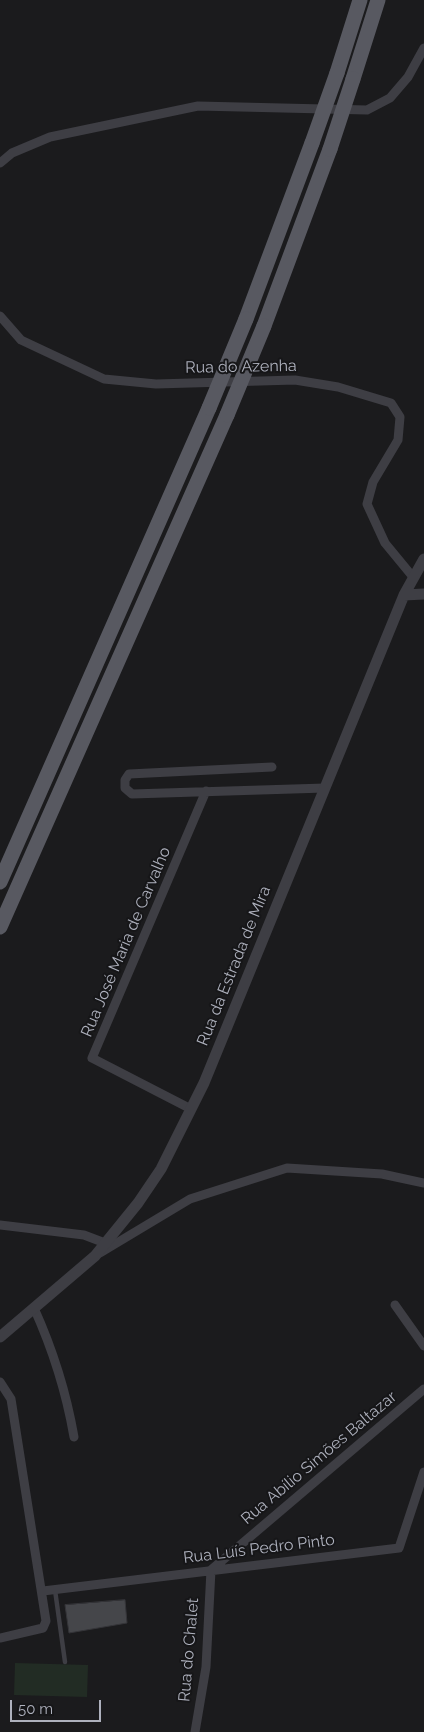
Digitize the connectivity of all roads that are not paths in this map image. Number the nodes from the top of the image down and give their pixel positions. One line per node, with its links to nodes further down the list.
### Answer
1 (360, 0): 13 (main road, bridge)
2 (378, 0): 14 (main road, bridge)
3 (424, 48): 4 (street)
4 (0, 163)
5 (0, 316): 7 (street, Rua do Azenha)
6 (423, 562): 7 (street, Rua da Estrada de Mira)
7 (413, 577): 9 (street, Rua da Estrada de Mira)
8 (424, 594): 9 (street)
9 (404, 595): 11 (street, Rua da Estrada de Mira)
10 (272, 767): 12 (street)
11 (325, 788): 12 (street); 15 (street, Rua da Estrada de Mira)
12 (206, 792): 15 (street, Rua José Maria de Carvalho)
13 (0, 882)
14 (0, 927)
15 (191, 1109): 18 (street, Rua da Estrada de Mira)
16 (424, 1183): 19 (street)
17 (0, 1225): 18 (street)
18 (105, 1243): 19 (street, Rua da Estrada de Mira)
19 (95, 1256): 21 (street, Rua da Estrada de Mira)
20 (395, 1305): 23 (street)
21 (34, 1308): 22 (street, Rua da Estrada de Mira); 26 (street)
22 (0, 1337)
23 (424, 1346)
24 (0, 1382): 30 (street)
25 (424, 1389): 28 (street, Rua Abílio Simões Baltazar)
26 (74, 1437)
27 (424, 1472): 28 (street, Rua Luís Pedro Pinto)
28 (211, 1570): 29 (street, Rua Luís Pedro Pinto); 33 (street, Rua do Chalet)
29 (55, 1590): 30 (street, Rua Luís Pedro Pinto); 32 (lane)
30 (43, 1591): 31 (street)
31 (0, 1638)
32 (65, 1662)
33 (195, 1732)

